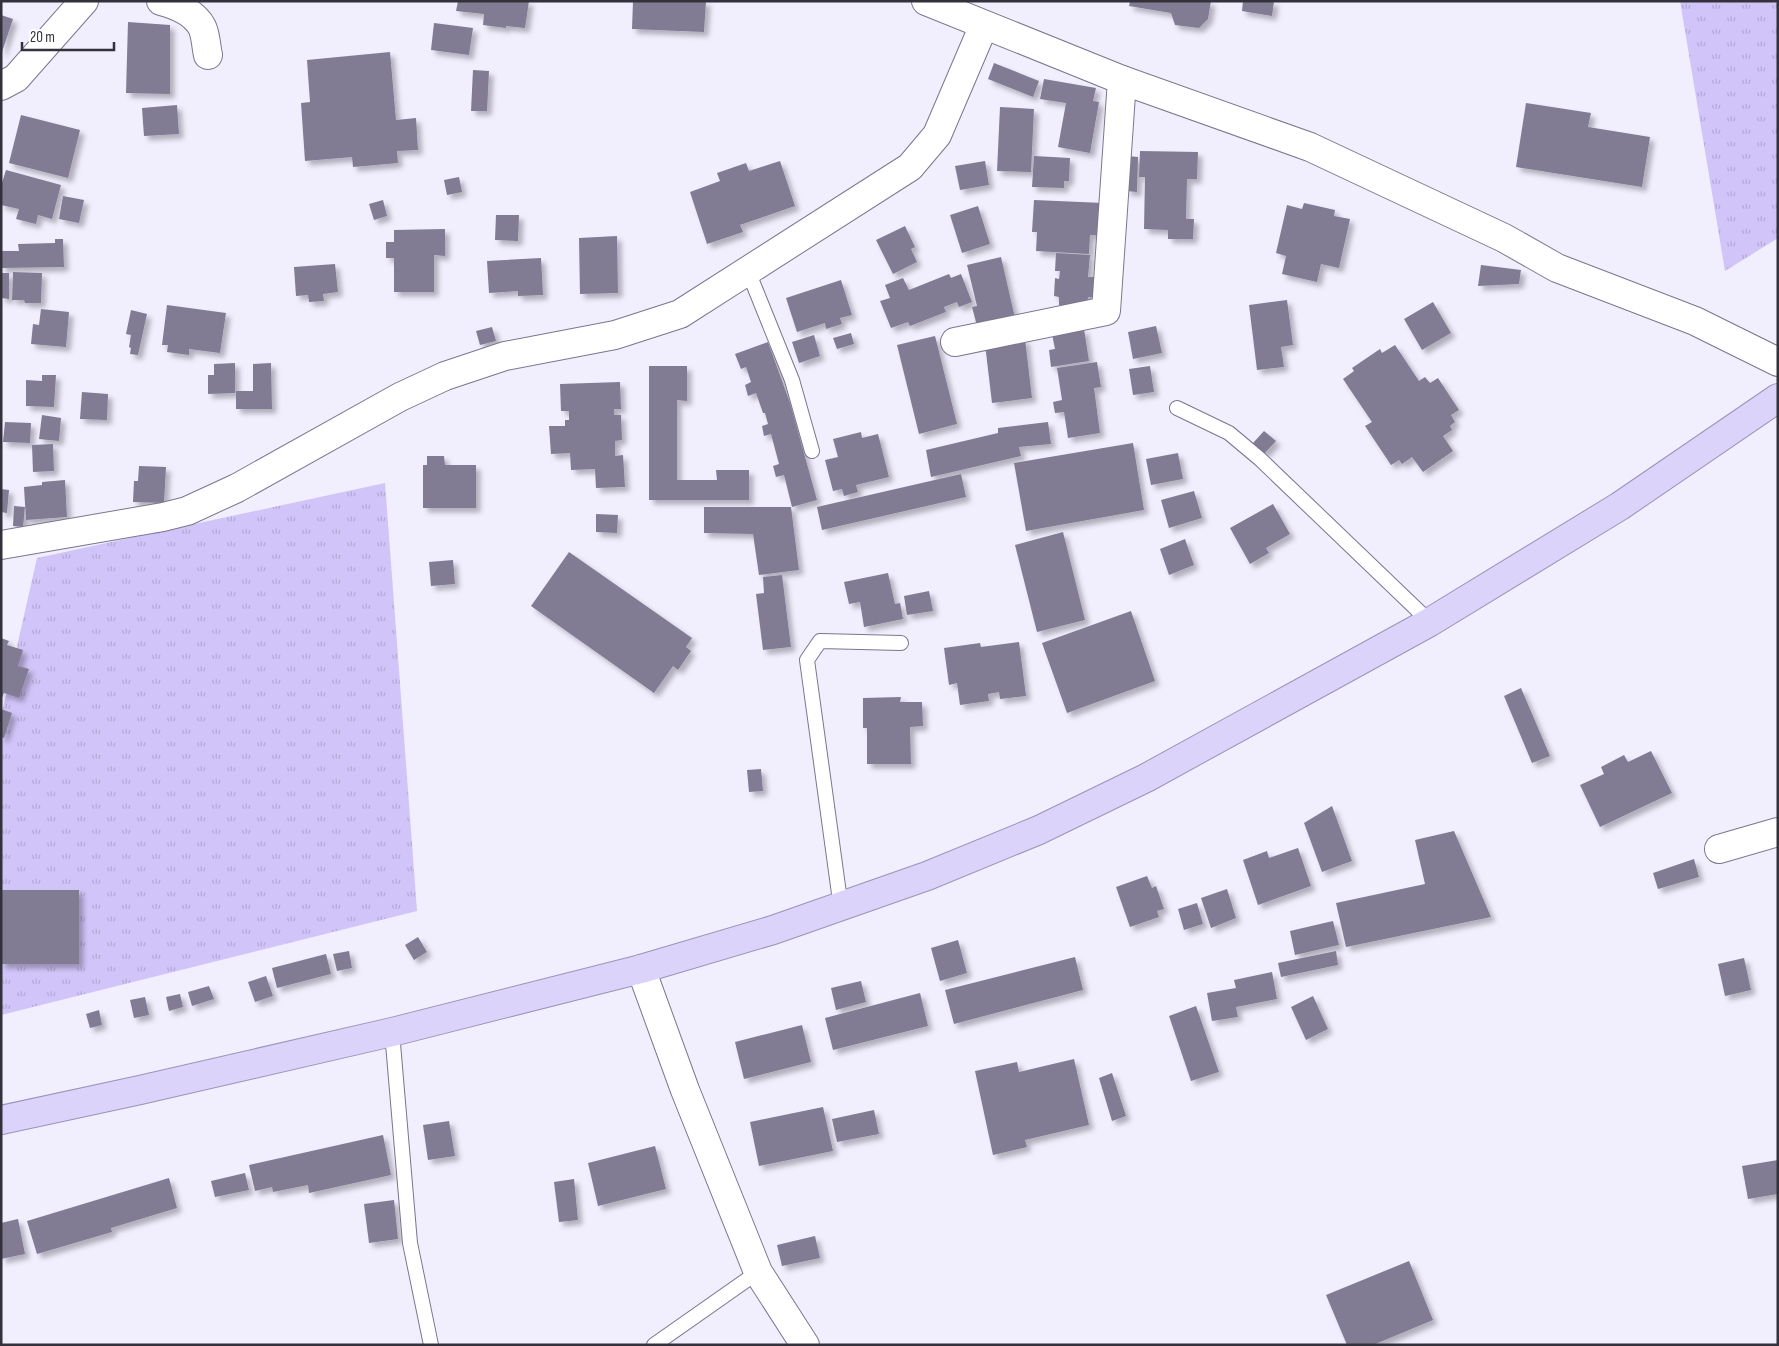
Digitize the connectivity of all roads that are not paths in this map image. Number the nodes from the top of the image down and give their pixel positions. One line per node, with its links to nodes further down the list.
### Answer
1 (84, 1): 7 (street)
2 (161, 1): 5 (street)
3 (926, 1): 4 (street)
4 (984, 25): 6 (street); 8 (street)
5 (208, 55)
6 (1122, 80): 9 (street); 10 (street)
7 (1, 86)
8 (748, 271): 13 (lane); 14 (street)
9 (955, 342)
10 (1778, 362)
11 (1778, 398): 15 (highway)
12 (1177, 408): 15 (lane)
13 (812, 452)
14 (1, 545)
15 (1430, 622): 19 (highway)
16 (901, 643): 19 (lane)
17 (1778, 832): 18 (street)
18 (1718, 849)
19 (841, 908): 20 (highway)
20 (641, 969): 21 (highway); 23 (street)
21 (392, 1032): 22 (highway); 24 (lane)
22 (1, 1120)
23 (758, 1272): 25 (lane); 26 (street)
24 (431, 1345)
25 (654, 1345)
26 (805, 1345)

